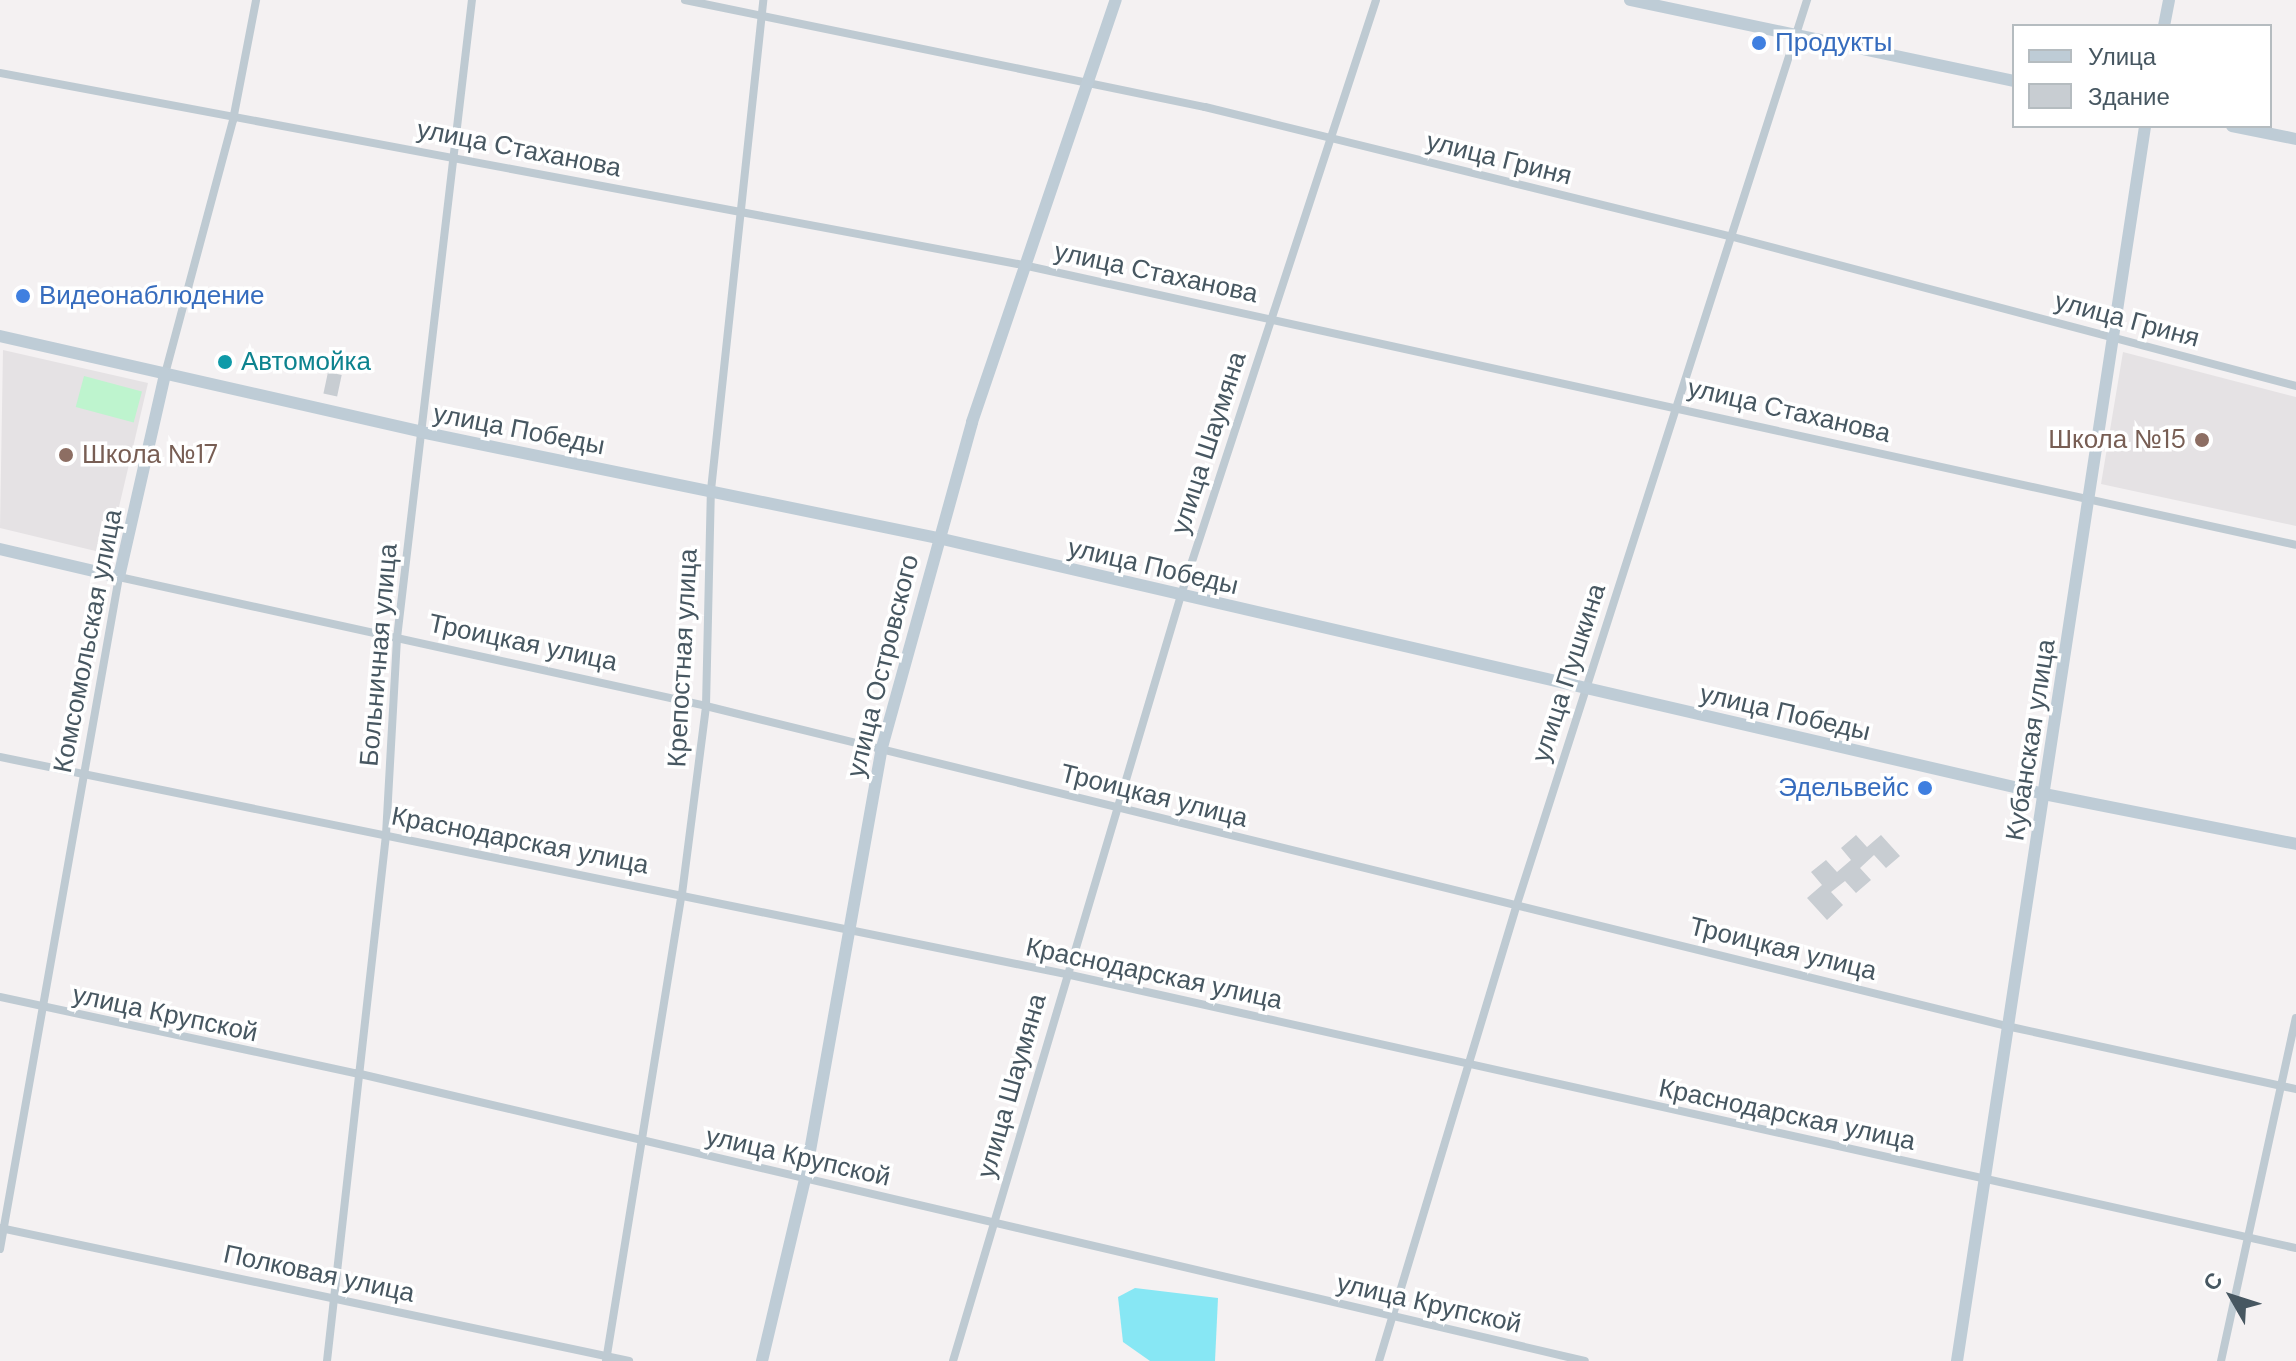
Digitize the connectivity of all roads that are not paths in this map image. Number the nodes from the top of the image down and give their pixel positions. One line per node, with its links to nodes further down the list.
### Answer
1 (256, 0): 16 (street, Комсомольская улица)
2 (472, 0): 21 (street, Больничная улица)
3 (685, 0): 10 (street, улица Гриня)
4 (763, 0): 10 (street, Крепостная улица)
5 (1116, 0): 15 (street, улица Островского)
6 (1376, 0): 19 (street, улица Шаумяна)
7 (1630, 0): 12 (street)
8 (1807, 0): 12 (street, улица Пушкина)
9 (2169, 0): 11 (street)
10 (761, 15): 15 (street, улица Гриня); 22 (street, Крепостная улица)
11 (2164, 24)
12 (1797, 34): 14 (street); 23 (street, улица Пушкина)
13 (0, 73): 16 (street, улица Стаханова)
14 (2012, 81)
15 (1091, 85): 19 (street, улица Гриня); 24 (street, улица Островского)
16 (233, 120): 21 (street, улица Стаханова); 28 (street, Комсомольская улица)
17 (2145, 128): 27 (street, Кубанская улица)
18 (2242, 128): 20 (street)
19 (1332, 139): 23 (street, улица Гриня); 25 (street, улица Шаумяна)
20 (2296, 139)
21 (455, 155): 22 (street, улица Стаханова); 31 (street, Больничная улица)
22 (738, 211): 24 (street, улица Стаханова); 32 (street, Крепостная улица)
23 (1733, 237): 27 (street, улица Гриня); 30 (street, улица Пушкина)
24 (1023, 265): 25 (street, улица Стаханова); 34 (street, улица Островского)
25 (1271, 318): 30 (street, улица Стаханова); 38 (street, улица Шаумяна)
26 (0, 336): 28 (street, улица Победы)
27 (2113, 337): 29 (street, улица Гриня); 33 (street, Кубанская улица)
28 (165, 374): 31 (street, улица Победы); 37 (street, Комсомольская улица)
29 (2296, 386)
30 (1674, 405): 33 (street, улица Стаханова); 40 (street, улица Пушкина)
31 (421, 432): 32 (street, улица Победы); 39 (street, Больничная улица)
32 (711, 490): 34 (street, улица Победы); 41 (street, Крепостная улица)
33 (2089, 501): 35 (street, улица Стаханова); 45 (street, Кубанская улица)
34 (938, 538): 38 (street, улица Победы); 42 (street, улица Островского)
35 (2296, 545)
36 (0, 549): 37 (street, Троицкая улица)
37 (119, 577): 39 (street, Троицкая улица); 44 (street, Комсомольская улица)
38 (1181, 595): 40 (street, улица Победы); 46 (street, улица Шаумяна)
39 (397, 638): 41 (street, Троицкая улица); 47 (street, Больничная улица)
40 (1584, 690): 45 (street, улица Победы); 50 (street, улица Пушкина)
41 (706, 706): 42 (street, Троицкая улица); 49 (street, Крепостная улица)
42 (881, 751): 46 (street, Троицкая улица); 51 (street, улица Островского)
43 (0, 757): 44 (street, Краснодарская улица)
44 (85, 777): 47 (street, Краснодарская улица); 54 (street, Комсомольская улица)
45 (2044, 794): 48 (street, улица Победы); 56 (street, Кубанская улица)
46 (1117, 811): 50 (street, Троицкая улица); 52 (street, улица Шаумяна)
47 (386, 835): 49 (street, Краснодарская улица); 58 (street, Больничная улица)
48 (2296, 844)
49 (682, 894): 51 (street, Краснодарская улица); 61 (street, Крепостная улица)
50 (1516, 907): 56 (street, Троицкая улица); 57 (street, улица Пушкина)
51 (848, 931): 52 (street, Краснодарская улица); 62 (street, улица Островского)
52 (1066, 974): 57 (street, Краснодарская улица); 64 (street, улица Шаумяна)
53 (0, 997): 54 (street, улица Крупской)
54 (41, 1008): 58 (street, улица Крупской); 65 (street, Комсомольская улица)
55 (2296, 1018): 59 (street)
56 (2011, 1027): 59 (street, Троицкая улица); 63 (street, Кубанская улица)
57 (1468, 1065): 63 (street, Краснодарская улица); 70 (street, улица Пушкина)
58 (356, 1073): 61 (street, улица Крупской); 69 (street, Больничная улица)
59 (2282, 1086): 60 (street, Троицкая улица); 66 (street)
60 (2296, 1089)
61 (644, 1142): 62 (street, улица Крупской); 71 (street, Крепостная улица)
62 (805, 1179): 64 (street, улица Крупской); 74 (street, улица Островского)
63 (1984, 1179): 66 (street, Краснодарская улица); 78 (street, Кубанская улица)
64 (993, 1222): 70 (street, улица Крупской); 75 (street, улица Шаумяна)
65 (2, 1228): 68 (street, Комсомольская улица); 69 (street, Полковая улица)
66 (2247, 1236): 67 (street, Краснодарская улица); 79 (street)
67 (2296, 1248)
68 (0, 1249)
69 (335, 1298): 71 (street, Полковая улица); 72 (street, Больничная улица)
70 (1394, 1317): 76 (street, улица Пушкина); 77 (street, улица Крупской)
71 (606, 1359): 73 (street, Полковая улица)
72 (327, 1361)
73 (629, 1361)
74 (762, 1361)
75 (953, 1361)
76 (1379, 1361)
77 (1585, 1361)
78 (1957, 1361)
79 (2221, 1361)

